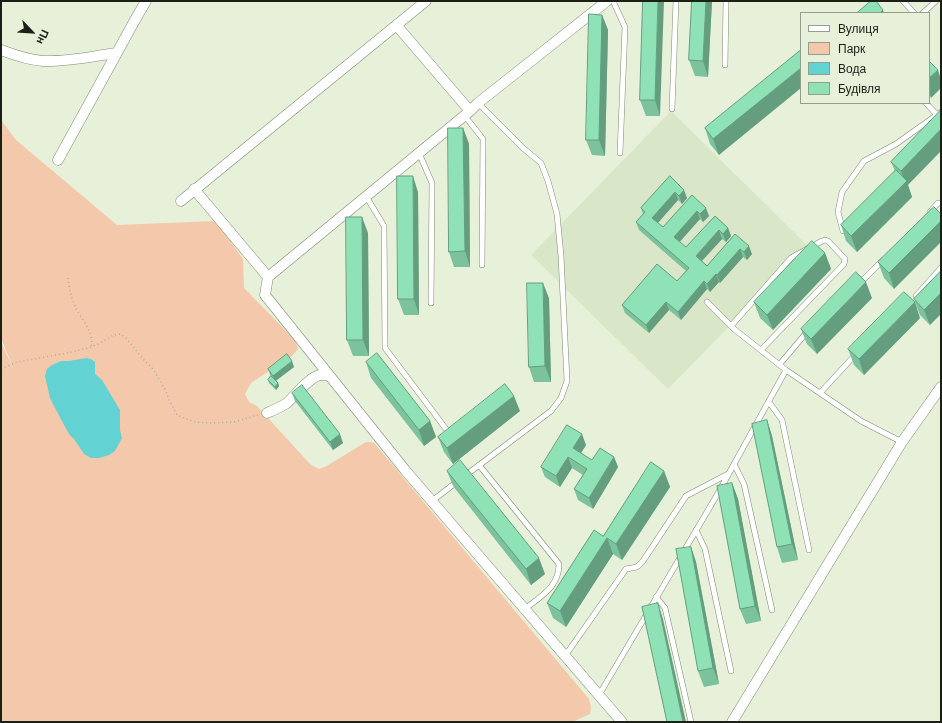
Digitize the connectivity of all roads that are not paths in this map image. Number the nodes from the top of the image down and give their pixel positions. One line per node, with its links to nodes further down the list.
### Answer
1 (146, 1): 13 (street)
2 (426, 1): 11 (street)
3 (607, 1): 15 (street)
4 (613, 1): 21 (lane)
5 (676, 1): 17 (lane)
6 (726, 1): 14 (lane)
7 (903, 1): 9 (lane)
8 (936, 1): 10 (lane)
9 (913, 12)
10 (924, 12)
11 (397, 26): 18 (street); 23 (street)
12 (1, 50): 13 (street)
13 (117, 53): 22 (street)
14 (725, 65)
15 (478, 103): 18 (street); 51 (lane)
16 (927, 104): 19 (lane)
17 (672, 109)
18 (467, 113): 20 (street); 30 (lane)
19 (939, 114): 28 (lane)
20 (419, 153): 24 (street); 36 (lane)
21 (620, 153)
22 (58, 160)
23 (194, 189): 25 (street); 32 (street)
24 (366, 196): 32 (street); 48 (lane)
25 (181, 201)
26 (941, 203): 27 (lane)
27 (927, 214)
28 (844, 233)
29 (885, 258): 33 (lane)
30 (482, 265)
31 (941, 268): 34 (lane)
32 (268, 277): 43 (street)
33 (849, 284)
34 (916, 296)
35 (707, 302): 37 (lane)
36 (431, 303)
37 (731, 326): 39 (lane); 39 (lane)
38 (809, 330): 41 (lane)
39 (761, 350): 41 (lane)
40 (858, 352): 45 (lane)
41 (779, 364): 42 (lane)
42 (786, 370): 45 (lane); 46 (lane)
43 (329, 375): 47 (street); 53 (street)
44 (941, 387): 49 (street)
45 (820, 393): 49 (lane)
46 (769, 402): 50 (lane); 55 (lane)
47 (267, 413)
48 (446, 429)
49 (902, 442): 64 (street)
50 (734, 464): 52 (lane); 58 (lane)
51 (478, 465): 53 (lane); 57 (lane)
52 (729, 474): 54 (lane); 59 (lane)
53 (432, 501): 57 (street)
54 (696, 530): 56 (lane); 60 (lane)
55 (809, 550)
56 (656, 597): 61 (lane); 63 (lane)
57 (525, 609): 59 (street)
58 (772, 610)
59 (565, 656): 61 (street)
60 (731, 671)
61 (598, 695): 62 (street)
62 (622, 722)
63 (691, 722)
64 (732, 722)

